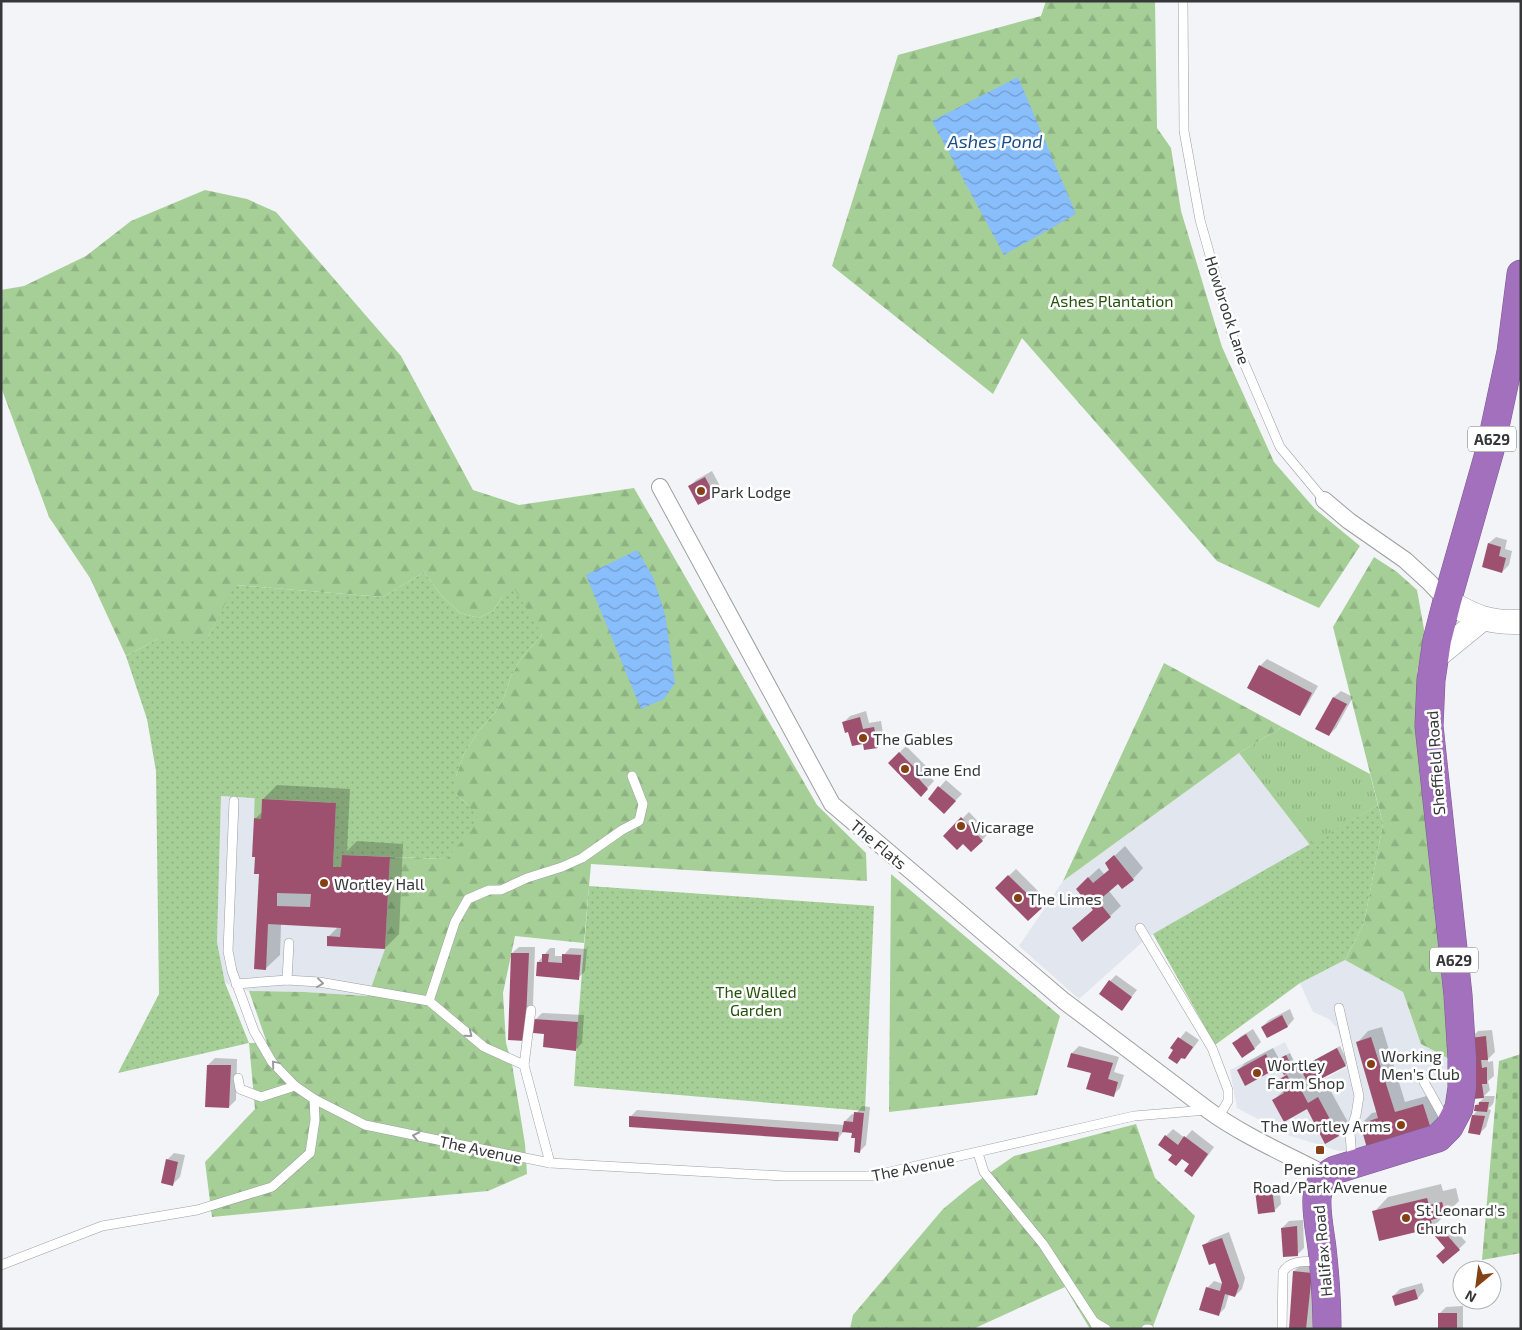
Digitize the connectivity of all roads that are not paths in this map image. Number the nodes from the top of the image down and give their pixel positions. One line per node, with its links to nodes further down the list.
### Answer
1 (1183, 1): 4 (lane, Howbrook Lane)
2 (1521, 274): 5 (highway, Sheffield Road / A629)
3 (660, 486): 23 (street, The Flats)
4 (1324, 500): 5 (street, Howbrook Lane)
5 (1447, 601): 6 (street); 8 (highway, Sheffield Road / A629)
6 (1482, 619): 7 (street); 8 (street)
7 (1521, 622)
8 (1433, 659): 24 (highway, Sheffield Road / A629)
9 (632, 776): 15 (lane)
10 (234, 801): 14 (lane, The Avenue)
11 (1140, 928): 23 (lane)
12 (289, 943): 13 (lane)
13 (287, 980): 14 (lane); 15 (lane, one-way to 15)
14 (236, 984): 21 (lane, The Avenue, one-way to 14)
15 (429, 1001): 18 (lane, one-way to 18)
16 (1339, 1008): 27 (lane)
17 (531, 1010): 18 (lane)
18 (524, 1065): 26 (lane)
19 (238, 1078): 21 (lane)
20 (1424, 1082): 24 (lane)
21 (295, 1086): 22 (lane, The Avenue)
22 (314, 1099): 26 (lane, The Avenue, one-way to 22); 30 (lane)
23 (1213, 1114): 25 (lane, The Avenue); 28 (street, The Flats)
24 (1449, 1128): 27 (highway)
25 (978, 1153): 26 (lane, The Avenue); 31 (lane)
26 (550, 1163)
27 (1352, 1164): 28 (highway)
28 (1326, 1174): 29 (highway, Halifax Road)
29 (1323, 1260): 33 (lane); 34 (highway, Halifax Road)
30 (1, 1265)
31 (1095, 1325): 32 (lane)
32 (1106, 1329)
33 (1282, 1329)
34 (1326, 1329)

